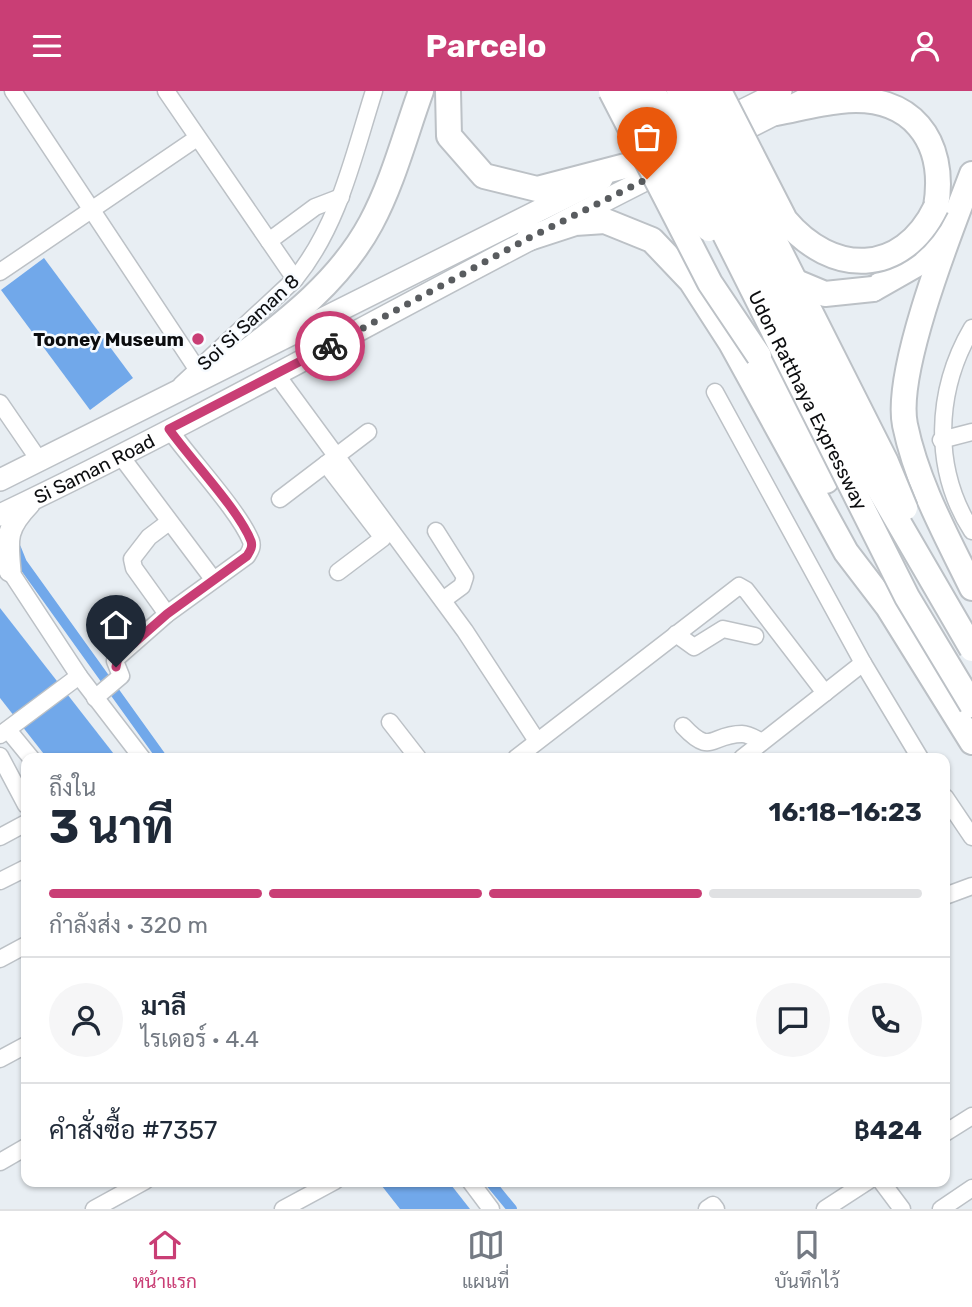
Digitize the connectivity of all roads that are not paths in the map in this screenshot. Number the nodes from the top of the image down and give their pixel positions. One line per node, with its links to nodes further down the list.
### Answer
1 (13, 91): 19 (street)
2 (166, 91): 14 (street)
3 (374, 91): 18 (street, Soi Si Saman 8)
4 (421, 91): 26 (highway)
5 (448, 91): 16 (highway)
6 (611, 91): 53 (highway, bridge)
7 (630, 91): 20 (highway, bridge)
8 (653, 91): 62 (highway, Udon Ratthaya Expressway, bridge)
9 (679, 91): 50 (highway, Udon Ratthaya Expressway, bridge)
10 (699, 91): 50 (highway, bridge)
11 (719, 91): 20 (highway, bridge)
12 (821, 91): 13 (main road, Si Saman Road)
13 (778, 102): 15 (main road, Si Saman Road); 20 (highway)
14 (197, 138): 19 (street); 22 (street)
15 (690, 147): 16 (main road, Si Saman Road); 21 (main road, Si Saman Road)
16 (629, 165): 26 (main road, Si Saman Road)
17 (972, 174): 20 (highway)
18 (341, 197): 22 (street); 24 (street, Soi Si Saman 8)
19 (91, 209): 23 (street); 27 (street)
20 (945, 214): 51 (highway)
21 (529, 238): 28 (main road, Si Saman Road); 53 (highway)
22 (269, 241): 24 (street)
23 (0, 272)
24 (295, 279): 27 (street, Soi Si Saman 8)
25 (972, 328): 36 (street)
26 (236, 361): 29 (main road, Si Saman Road)
27 (197, 369): 29 (street, Soi Si Saman 8)
28 (276, 374): 33 (main road, Si Saman Road); 39 (street)
29 (174, 392): 38 (main road, Si Saman Road)
30 (715, 392): 58 (street)
31 (0, 403): 32 (street)
32 (6, 424): 38 (street)
33 (169, 429): 37 (main road, Si Saman Road); 49 (street)
34 (368, 432): 39 (street)
35 (972, 432): 36 (street)
36 (942, 440): 46 (street)
37 (120, 455): 41 (main road, Si Saman Road); 44 (street)
38 (39, 460): 40 (main road, Si Saman Road)
39 (331, 460): 42 (street); 48 (street); 52 (street)
40 (10, 475): 41 (main road)
41 (34, 498): 43 (main road, Si Saman Road); 47 (main road)
42 (280, 499)
43 (0, 515)
44 (169, 522): 49 (street); 54 (street)
45 (436, 531): 52 (street)
46 (972, 531)
47 (3, 565): 59 (street)
48 (338, 572)
49 (213, 579): 54 (street)
50 (934, 582): 57 (highway, Udon Ratthaya Expressway, bridge)
51 (972, 588)
52 (443, 600): 66 (street)
53 (888, 607): 68 (highway)
54 (167, 614): 60 (street)
55 (676, 634): 56 (street); 61 (street); 66 (street)
56 (755, 636)
57 (972, 649)
58 (863, 663): 61 (street); 74 (street)
59 (79, 676): 60 (street); 65 (street)
60 (105, 691): 70 (street)
61 (825, 693): 67 (street)
62 (972, 705)
63 (390, 722): 71 (street)
64 (683, 726): 67 (street)
65 (9, 730): 69 (street)
66 (537, 741): 72 (street)
67 (762, 742): 73 (street)
68 (972, 742)
69 (27, 753)
70 (139, 753)
71 (414, 753)
72 (522, 753)
73 (748, 753)
74 (917, 753)
75 (0, 756): 76 (street)
76 (7, 786): 77 (street)
77 (21, 801)
78 (950, 804): 81 (street)
79 (21, 826): 80 (street)
80 (0, 837)
81 (972, 837)
82 (21, 870): 83 (street)
83 (0, 881)
84 (972, 886): 85 (street)
85 (950, 894)
86 (21, 948): 87 (street)
87 (0, 959)
88 (21, 1048): 89 (street)
89 (0, 1059)
90 (972, 1116): 91 (street)
91 (950, 1130)
92 (21, 1150): 93 (street)
93 (0, 1162)
94 (134, 1187): 100 (street)
95 (323, 1187): 101 (street)
96 (474, 1187): 102 (street)
97 (860, 1187): 105 (street)
98 (886, 1187): 106 (street)
99 (972, 1188): 107 (street)
100 (94, 1209)
101 (283, 1209)
102 (491, 1209)
103 (707, 1209): 104 (street)
104 (716, 1209)
105 (825, 1209)
106 (902, 1209)
107 (941, 1209)

